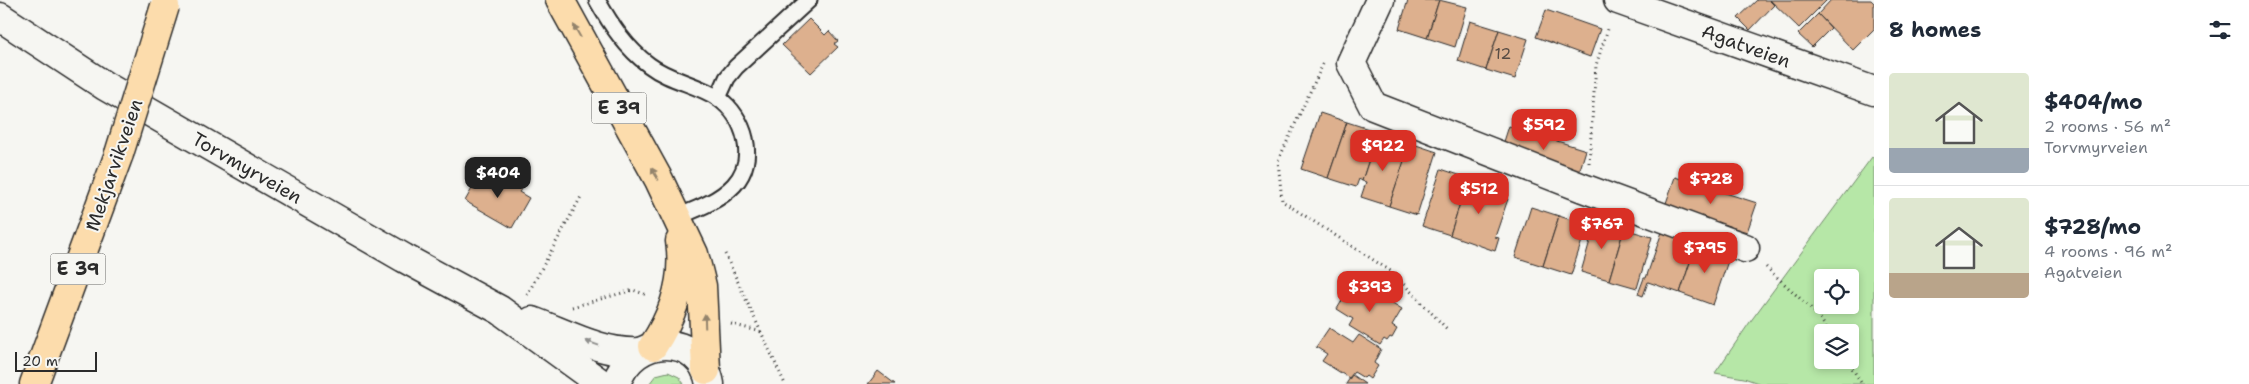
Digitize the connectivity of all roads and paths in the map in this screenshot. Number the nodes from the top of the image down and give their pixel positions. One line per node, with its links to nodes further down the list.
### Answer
1 (560, 0): 13 (highway, E 39, one-way to 1)
2 (597, 0): 10 (lane)
3 (809, 0): 10 (lane)
4 (1380, 0): 11 (main road)
5 (166, 3): 28 (highway, Mekjarvikveien / E 39, bridge)
6 (1614, 12): 9 (main road, Agatveien); 11 (path)
7 (0, 17): 19 (main road, Torvmyrveien)
8 (1323, 63): 23 (path)
9 (1874, 91)
10 (718, 98): 13 (lane)
11 (1583, 188): 14 (main road)
12 (582, 195): 16 (path)
13 (677, 217): 25 (highway, E 39); 27 (highway, E 39, one-way to 13)
14 (1745, 248): 22 (path)
15 (723, 251): 24 (path)
16 (527, 295): 18 (path); 19 (path)
17 (650, 296): 20 (path)
18 (534, 298)
19 (509, 300): 25 (main road, Torvmyrveien, one-way to 19); 29 (main road, Torvmyrveien)
20 (564, 309)
21 (725, 323): 24 (path)
22 (1824, 324)
23 (1447, 329)
24 (762, 332): 31 (path)
25 (646, 349): 27 (main road, Torvmyrveien); 30 (main road)
26 (1853, 369): 32 (path)
27 (708, 377)
28 (34, 384)
29 (602, 384)
30 (616, 384)
31 (785, 384)
32 (1862, 384)

